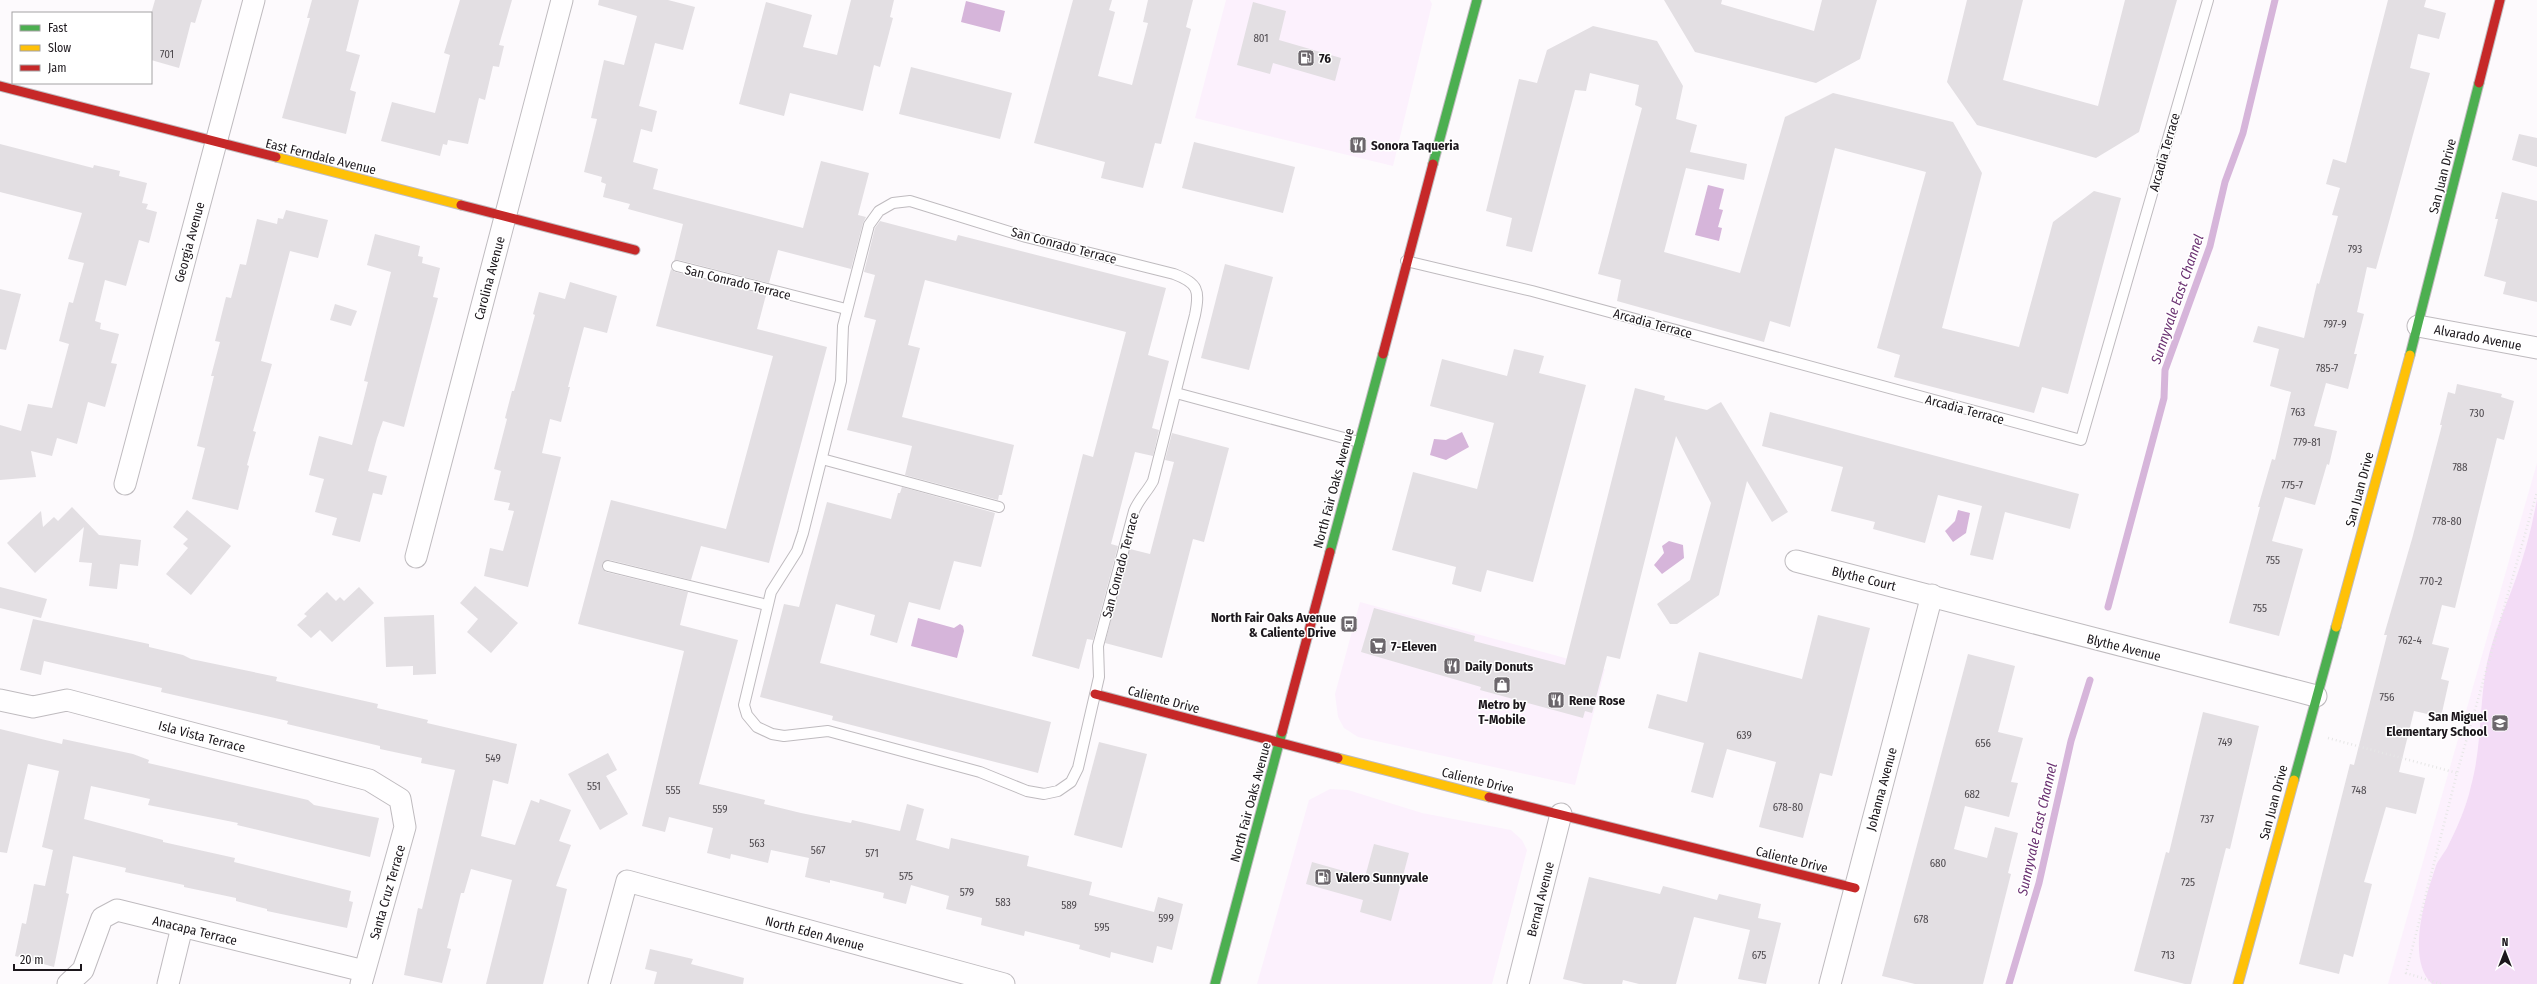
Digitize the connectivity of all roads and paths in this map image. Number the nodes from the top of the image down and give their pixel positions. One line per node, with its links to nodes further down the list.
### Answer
1 (254, 0): 7 (street, Georgia Avenue)
2 (562, 0): 8 (street, Carolina Avenue)
3 (1477, 0): 10 (street, North Fair Oaks Avenue)
4 (2208, 0): 10 (lane, Arcadia Terrace)
5 (2500, 0): 13 (street, San Juan Drive)
6 (0, 86): 7 (street, East Ferndale Avenue)
7 (216, 142): 8 (street, East Ferndale Avenue); 18 (street, Georgia Avenue)
8 (505, 217): 9 (street, East Ferndale Avenue); 21 (street, Carolina Avenue)
9 (635, 250)
10 (1406, 261): 16 (street, North Fair Oaks Avenue)
11 (677, 266): 12 (lane, San Conrado Terrace)
12 (846, 309): 15 (lane, San Conrado Terrace); 17 (lane, San Conrado Terrace)
13 (2418, 326): 14 (street, Alvarado Avenue); 27 (street, San Juan Drive)
14 (2537, 348)
15 (1176, 393): 16 (lane); 26 (lane, San Conrado Terrace)
16 (1359, 442): 30 (street, North Fair Oaks Avenue)
17 (822, 459): 20 (lane); 25 (lane, San Conrado Terrace)
18 (125, 484)
19 (2537, 492): 31 (path)
20 (999, 506)
21 (416, 557)
22 (1796, 561): 24 (street, Blythe Court)
23 (608, 566): 25 (lane)
24 (1932, 595): 27 (street, Blythe Avenue); 34 (street, Johanna Avenue)
25 (767, 605): 26 (lane, San Conrado Terrace)
26 (1096, 694): 30 (street, Caliente Drive)
27 (2316, 696): 44 (street, San Juan Drive)
28 (0, 700): 32 (street, Isla Vista Terrace)
29 (2326, 738): 31 (path)
30 (1280, 742): 33 (street, Caliente Drive); 41 (street, North Fair Oaks Avenue)
31 (2457, 773): 45 (path)
32 (400, 799): 36 (street, Santa Cruz Terrace)
33 (1561, 814): 34 (street, Caliente Drive); 42 (street, Bernal Avenue)
34 (1855, 888): 43 (street, Johanna Avenue)
35 (182, 927): 36 (street, Anacapa Terrace); 37 (street, Anacapa Terrace); 38 (street)
36 (362, 977)
37 (68, 984)
38 (168, 984)
39 (599, 984): 40 (street, North Eden Avenue)
40 (1004, 984)
41 (1215, 984)
42 (1518, 984)
43 (1830, 984)
44 (2238, 984)
45 (2441, 984)

